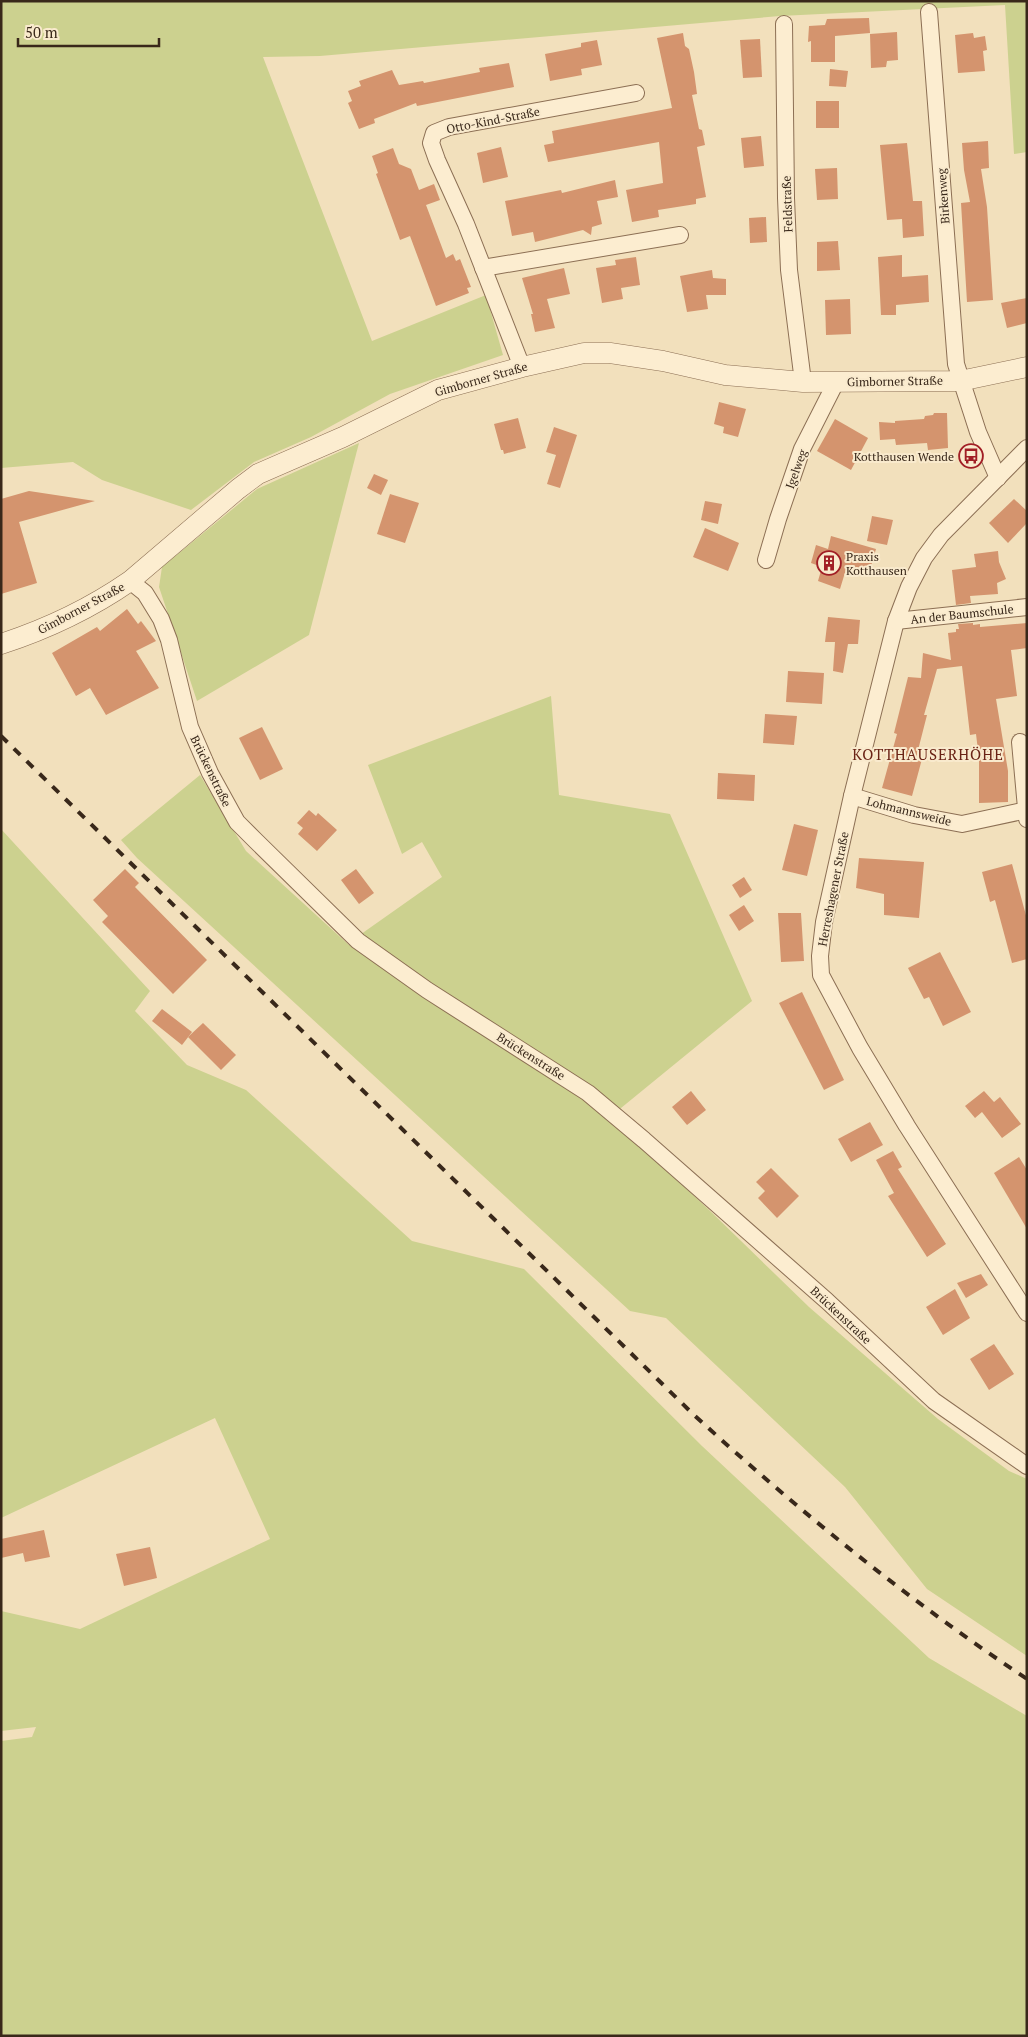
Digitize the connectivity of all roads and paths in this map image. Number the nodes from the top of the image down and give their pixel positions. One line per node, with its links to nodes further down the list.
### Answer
1 (929, 12): 8 (street, Birkenweg)
2 (784, 24): 9 (street, Feldstraße)
3 (636, 93): 5 (street, Otto-Kind-Straße)
4 (680, 235): 5 (street)
5 (482, 268): 6 (street, Otto-Kind-Straße)
6 (522, 367): 9 (street, Gimborner Straße); 14 (street, Gimborner Straße)
7 (1027, 367): 8 (street, Gimborner Straße)
8 (960, 381): 10 (street, Gimborner Straße); 12 (street)
9 (803, 382): 10 (street, Gimborner Straße)
10 (836, 382): 13 (street, Igelweg)
11 (1027, 448): 12 (street, Herreshagener Straße)
12 (998, 478): 16 (street, Herreshagener Straße)
13 (766, 560)
14 (130, 581): 17 (street, Gimborner Straße); 22 (street, Brückenstraße)
15 (1027, 606): 16 (street, An der Baumschule)
16 (896, 621): 19 (street, Herreshagener Straße)
17 (1, 644)
18 (1020, 742): 20 (street, Lohmannsweide)
19 (852, 796): 20 (street, Lohmannsweide); 21 (street, Herreshagener Straße)
20 (1026, 813)
21 (1027, 1313)
22 (1027, 1466)

